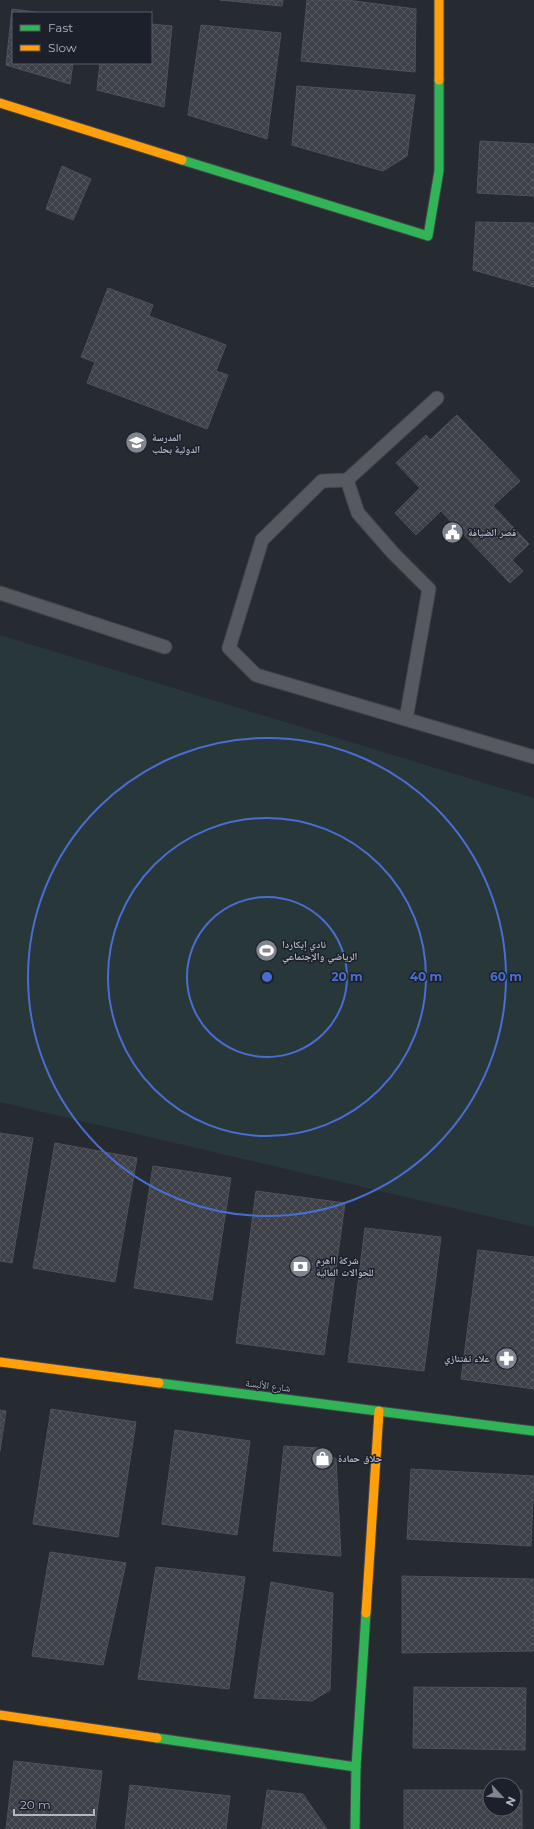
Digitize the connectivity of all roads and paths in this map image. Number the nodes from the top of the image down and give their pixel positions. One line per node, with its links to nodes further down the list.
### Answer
1 (439, 0): 2 (street)
2 (0, 103)
3 (437, 398): 4 (lane)
4 (347, 480): 7 (lane); 7 (lane)
5 (0, 593): 6 (lane)
6 (165, 647)
7 (406, 719): 8 (lane)
8 (534, 757)
9 (0, 1362): 10 (street, شارع الألبسة)
10 (379, 1411): 11 (street, شارع الألبسة); 13 (street)
11 (534, 1431)
12 (0, 1715): 13 (street)
13 (356, 1767): 14 (street)
14 (354, 1829)

